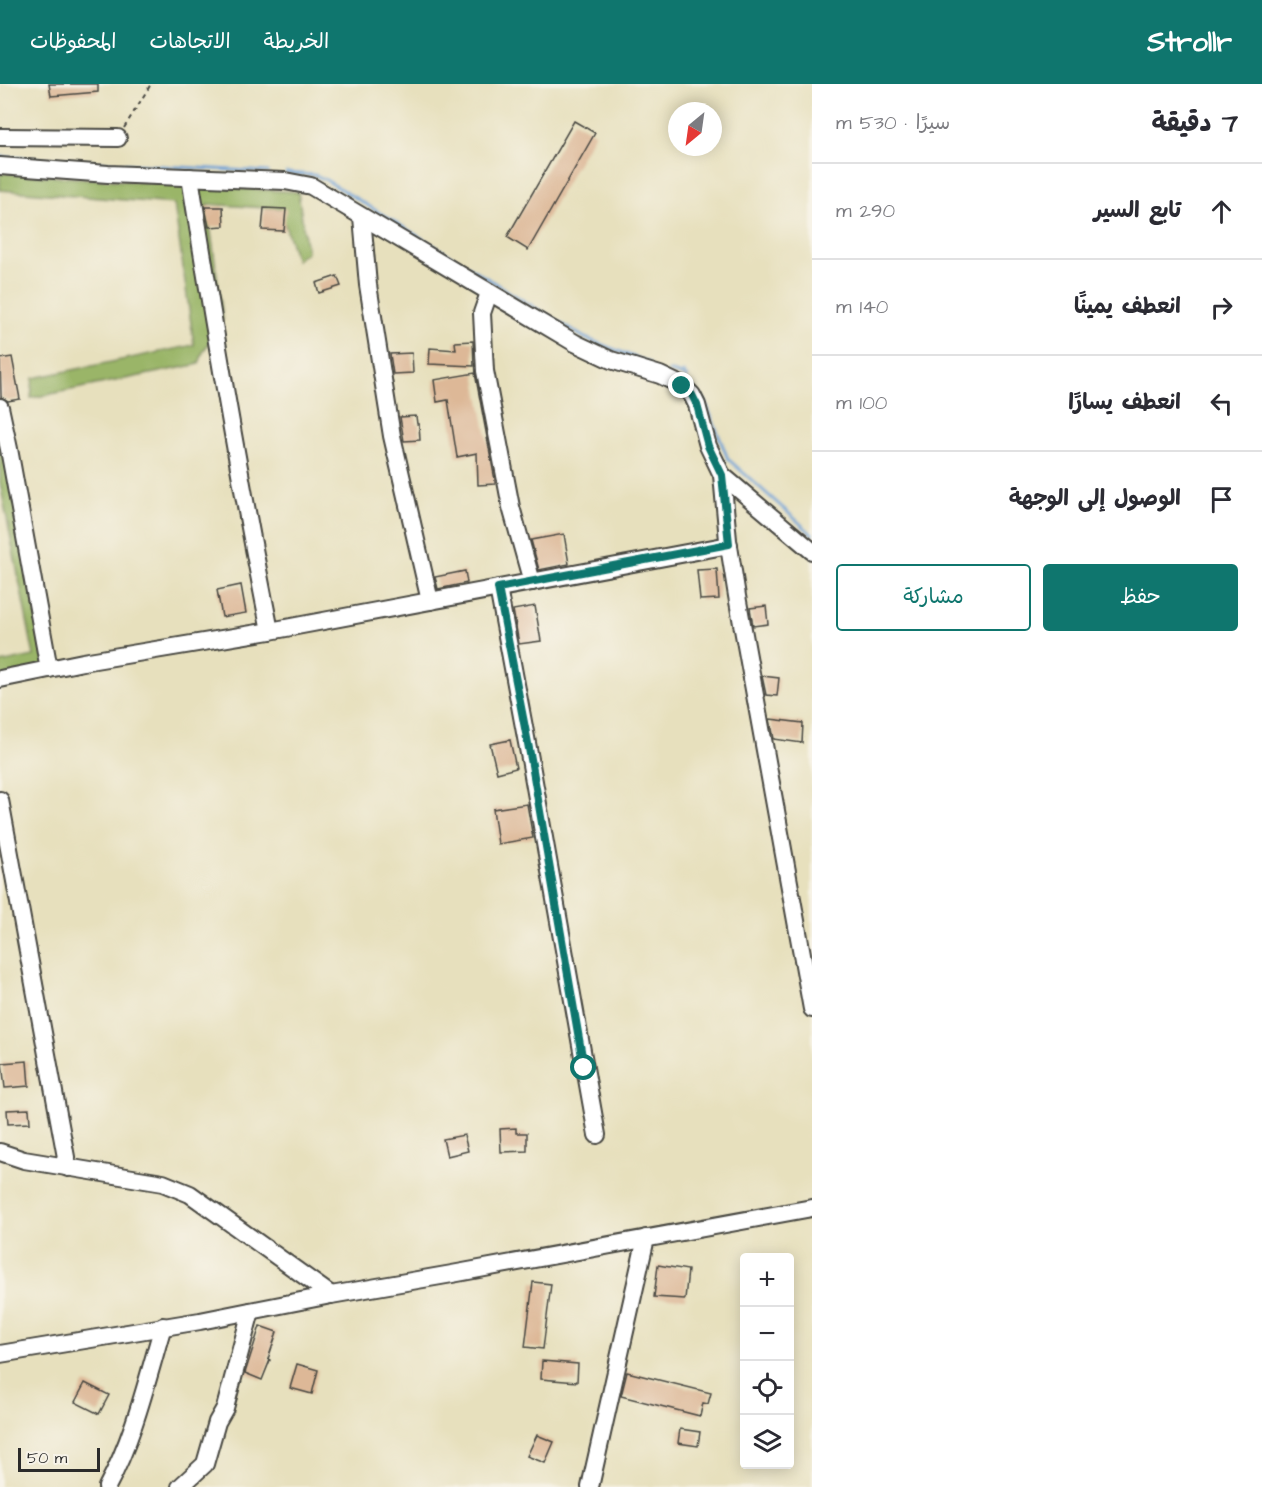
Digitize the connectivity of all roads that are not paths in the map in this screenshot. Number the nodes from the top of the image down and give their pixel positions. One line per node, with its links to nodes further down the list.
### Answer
1 (0, 138): 2 (street)
2 (118, 138)
3 (0, 166): 4 (street)
4 (190, 177): 5 (street); 14 (street)
5 (362, 217): 6 (street); 13 (street)
6 (489, 293): 8 (street); 11 (street)
7 (0, 407): 15 (street)
8 (722, 475): 9 (street); 10 (street)
9 (729, 544): 11 (street); 18 (street)
10 (812, 551)
11 (532, 582): 12 (street)
12 (498, 588): 13 (street); 19 (street)
13 (430, 601): 14 (street)
14 (270, 631): 15 (street)
15 (48, 669): 16 (street)
16 (0, 679)
17 (0, 800): 21 (street)
18 (812, 1010)
19 (597, 1135)
20 (0, 1152): 21 (street)
21 (68, 1168): 24 (street)
22 (812, 1208): 23 (street)
23 (646, 1238): 24 (street); 30 (street)
24 (331, 1295): 25 (street)
25 (251, 1311): 26 (street); 29 (street)
26 (163, 1326): 27 (street); 28 (street)
27 (0, 1354)
28 (107, 1487)
29 (180, 1487)
30 (590, 1487)

